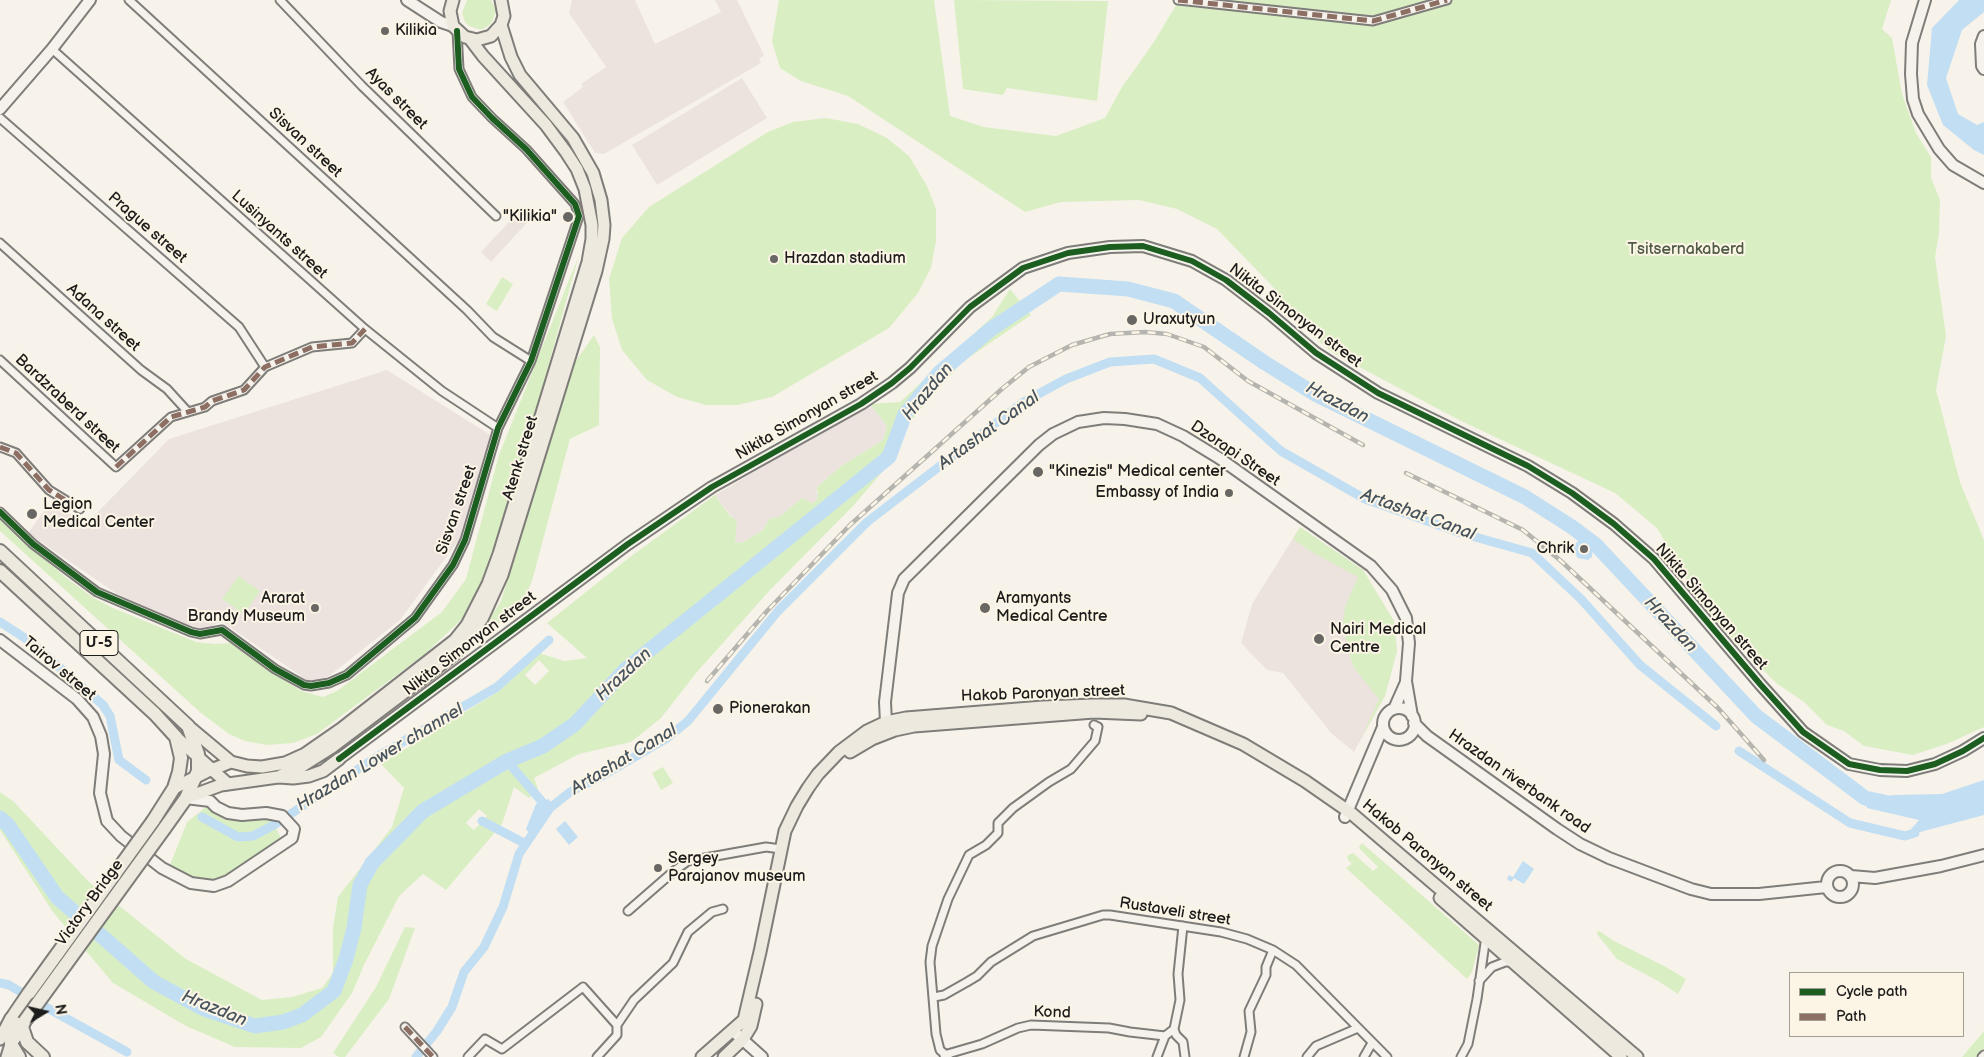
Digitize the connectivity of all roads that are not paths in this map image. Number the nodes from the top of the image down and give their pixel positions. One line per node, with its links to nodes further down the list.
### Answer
1 (129, 0): 23 (street, Sisvan street)
2 (280, 0): 19 (street, Ayas street)
3 (407, 0): 11 (street)
4 (453, 0): 11 (main road)
5 (1178, 0): 6 (street)
6 (1446, 0)
7 (1925, 0): 18 (street)
8 (87, 1): 14 (street)
9 (504, 2): 10 (main road)
10 (501, 25): 13 (main road); 47 (main road, Atenk street)
11 (455, 28): 13 (main road); 23 (street)
12 (1984, 36): 15 (street)
13 (470, 39): 48 (main road, Atenk street)
14 (52, 49): 16 (street); 21 (street, Lusinyants street)
15 (1984, 69)
16 (0, 109)
17 (0, 118): 24 (street, Prague street)
18 (1984, 183)
19 (496, 216)
20 (0, 243): 25 (street, Adana street)
21 (366, 329): 24 (street); 26 (street, Lusinyants street)
22 (0, 360): 25 (street, Bardzraberd street)
23 (531, 361): 26 (street, Sisvan street)
24 (265, 367): 25 (street)
25 (188, 412)
26 (498, 428): 29 (street, Sisvan street)
27 (0, 447): 28 (street)
28 (80, 509)
29 (0, 512)
30 (0, 550): 38 (highway, Մ-5)
31 (0, 571): 42 (highway, Մ-5)
32 (0, 640): 54 (street, Tairov street)
33 (1406, 681): 34 (street); 35 (street); 36 (street, Dzorapi Street)
34 (1394, 709): 35 (street); 39 (street)
35 (1413, 720): 40 (street); 41 (street, Hrazdan riverbank road)
36 (886, 722): 55 (main road, Hakob Paronyan street); 56 (main road, Hakob Paronyan street)
37 (1094, 725): 69 (street)
38 (188, 726): 45 (highway); 48 (main road)
39 (1383, 727): 44 (street); 55 (street)
40 (1410, 734): 41 (street, Hrazdan riverbank road); 44 (street)
41 (1427, 736): 60 (street, Hrazdan riverbank road)
42 (176, 737): 45 (main road, Մ-5); 53 (highway, Victory Bridge)
43 (1984, 738): 46 (street, Nikita Simonyan street)
44 (1396, 740): 55 (street)
45 (198, 757): 49 (main road, Մ-5); 50 (highway, Victory Bridge)
46 (339, 759): 47 (main road); 51 (main road)
47 (312, 760): 51 (main road, Atenk street)
48 (231, 762): 49 (main road)
49 (212, 769): 50 (main road); 52 (main road, Մ-5)
50 (196, 777): 53 (main road); 54 (highway, Victory Bridge)
51 (278, 777): 52 (main road, Atenk street)
52 (228, 784): 54 (main road, Atenk street)
53 (174, 788): 70 (highway, Victory Bridge, bridge)
54 (186, 798): 70 (highway, Victory Bridge, bridge)
55 (1348, 815): 65 (main road, Hakob Paronyan street); 65 (main road, Hakob Paronyan street); 77 (main road, Hakob Paronyan street)
56 (781, 849): 63 (street); 75 (main road, Hakob Paronyan street)
57 (1984, 855): 59 (street, Hrazdan riverbank road)
58 (1851, 876): 59 (street, Hrazdan riverbank road); 60 (street, Hrazdan riverbank road); 61 (street)
59 (1875, 878): 61 (street, Hrazdan riverbank road)
60 (1826, 887): 61 (street, Hrazdan riverbank road)
61 (1850, 892)
62 (723, 909): 71 (street)
63 (628, 911)
64 (1183, 926): 66 (street, Rustaveli street); 69 (street, Rustaveli street); 74 (street)
65 (1488, 933): 67 (main road, Hakob Paronyan street); 68 (street); 98 (main road, Hakob Paronyan street)
66 (1273, 950): 73 (street, Rustaveli street); 92 (street)
67 (1514, 962): 68 (street); 97 (main road, Hakob Paronyan street)
68 (1479, 981): 96 (street)
69 (934, 997): 80 (street)
70 (20, 1021): 78 (highway); 83 (highway)
71 (617, 1025): 85 (street); 86 (street)
72 (405, 1027): 84 (street)
73 (1358, 1028): 79 (street, Rustaveli street); 93 (street)
74 (1174, 1029): 76 (street); 91 (street)
75 (733, 1031): 77 (street); 87 (main road, Hakob Paronyan street)
76 (1165, 1036): 80 (street, Kond); 90 (street)
77 (743, 1039): 88 (main road, Hakob Paronyan street); 89 (street)
78 (6, 1041): 81 (main road); 82 (highway)
79 (1372, 1043): 94 (street); 95 (street, Rustaveli street)
80 (946, 1056)
81 (7, 1057)
82 (19, 1057)
83 (43, 1057)
84 (433, 1057)
85 (468, 1057)
86 (597, 1057)
87 (702, 1057)
88 (724, 1057)
89 (762, 1057)
90 (1157, 1057)
91 (1185, 1057)
92 (1244, 1057)
93 (1307, 1057)
94 (1364, 1057)
95 (1387, 1057)
96 (1461, 1057)
97 (1621, 1057)
98 (1637, 1057)

